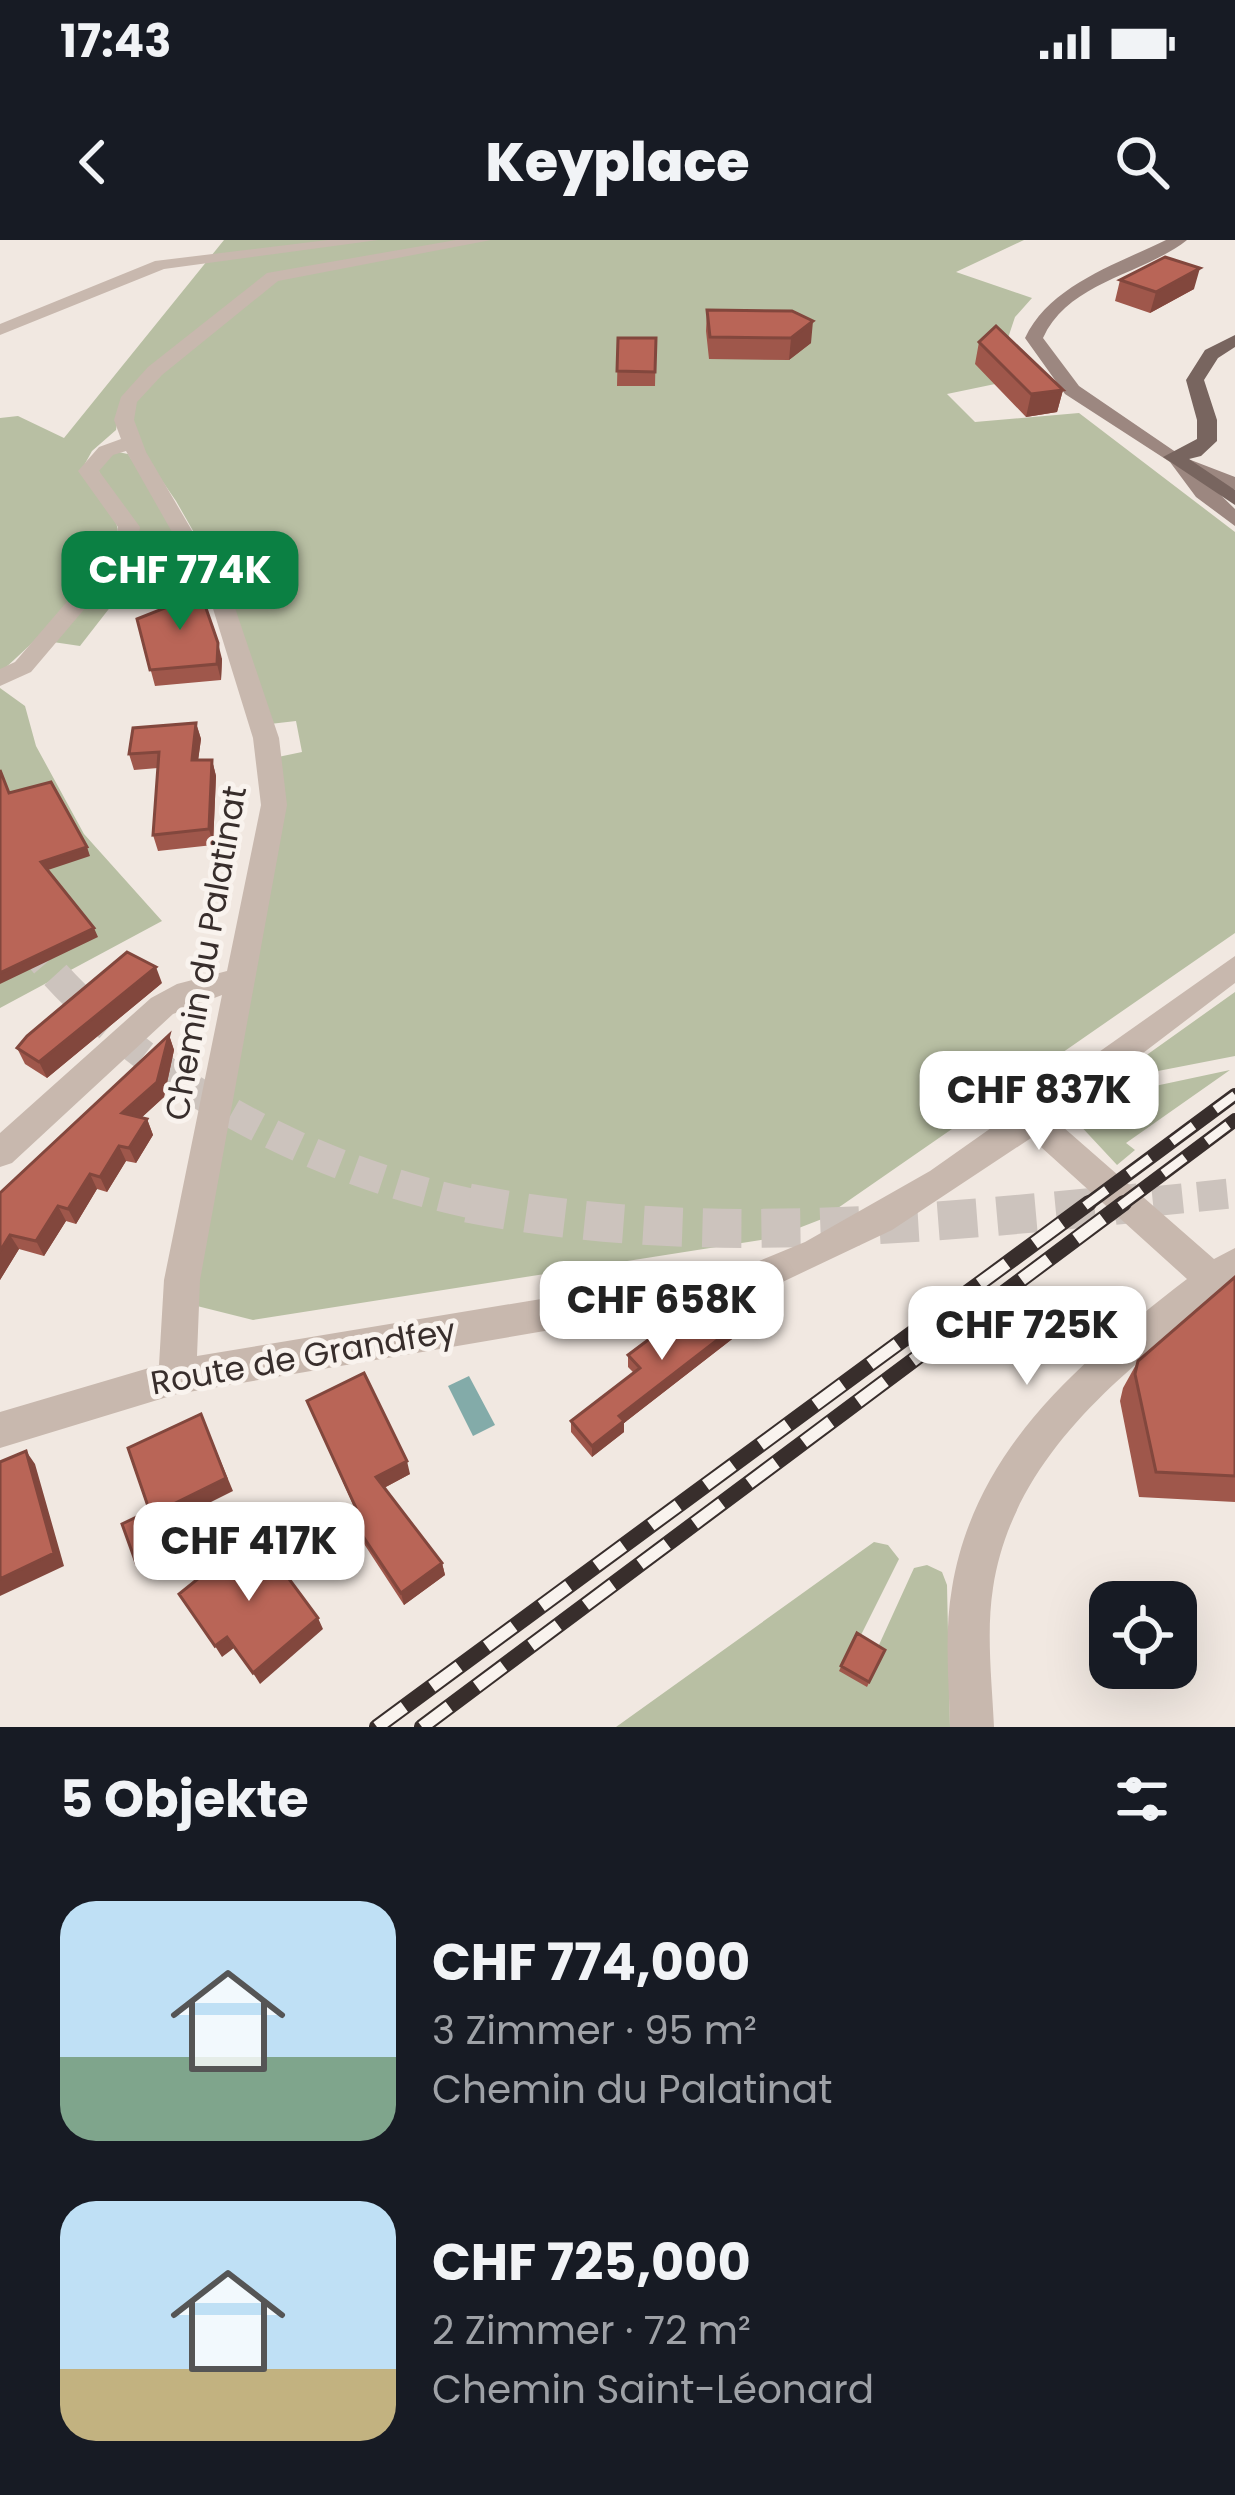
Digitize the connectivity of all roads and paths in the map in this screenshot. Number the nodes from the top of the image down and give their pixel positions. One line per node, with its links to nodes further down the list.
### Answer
1 (376, 240): 4 (street)
2 (483, 240): 6 (street)
3 (1179, 240): 7 (main road)
4 (0, 330)
5 (1235, 340): 7 (main road)
6 (131, 442): 11 (street); 13 (street, Chemin du Palatinat)
7 (1177, 459): 8 (main road); 9 (main road); 10 (main road)
8 (1235, 484)
9 (1235, 499)
10 (1235, 520)
11 (0, 679)
12 (1235, 968): 14 (street, Route de Grandfey)
13 (239, 979): 15 (street); 17 (street, Chemin du Palatinat)
14 (1030, 1118): 16 (street); 17 (street, Route de Grandfey)
15 (0, 1153)
16 (1224, 1272): 19 (street)
17 (177, 1377): 18 (street, Route de Grandfey)
18 (0, 1430)
19 (973, 1727)

